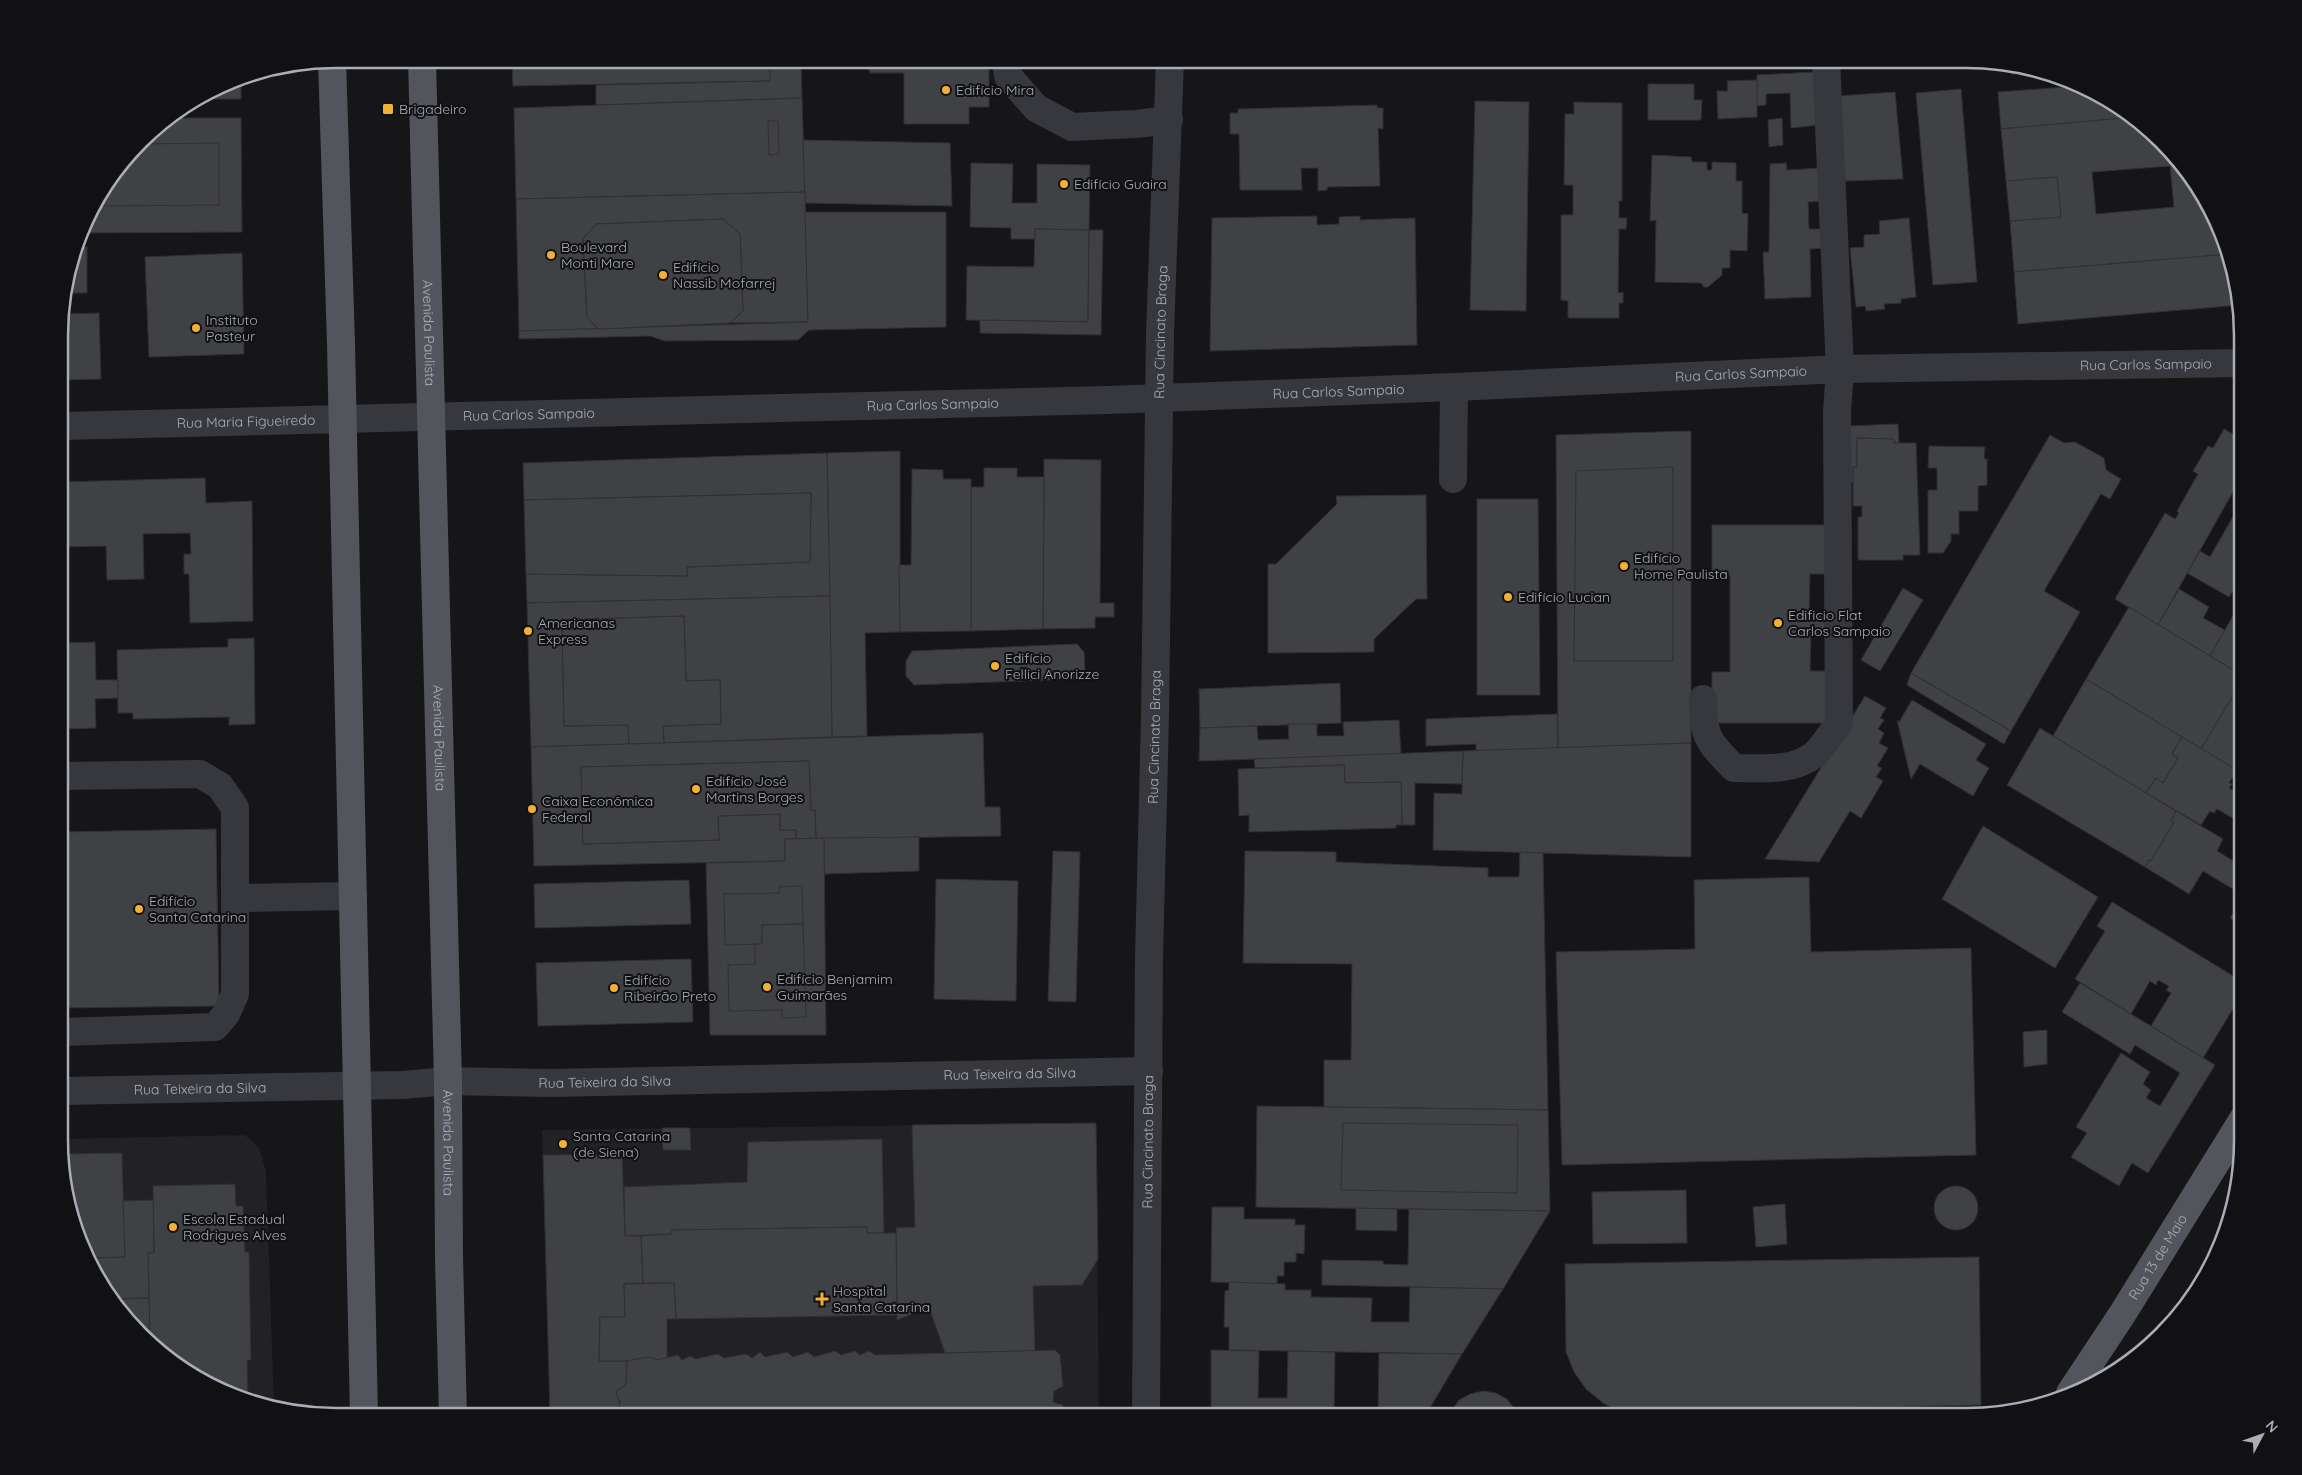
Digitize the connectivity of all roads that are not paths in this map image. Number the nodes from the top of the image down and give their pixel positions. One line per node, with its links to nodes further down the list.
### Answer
1 (332, 67): 12 (main road)
2 (422, 67): 11 (main road, Avenida Paulista)
3 (1007, 67): 6 (street)
4 (1170, 67): 6 (street, Rua Cincinato Braga)
5 (1826, 67): 8 (street)
6 (1168, 120): 10 (street, Rua Cincinato Braga)
7 (2234, 363): 8 (street, Rua Carlos Sampaio)
8 (1840, 369): 9 (street, Rua Carlos Sampaio); 15 (street)
9 (1454, 388): 10 (street, Rua Carlos Sampaio); 14 (street)
10 (1160, 398): 11 (street, Rua Carlos Sampaio); 20 (street, Rua Cincinato Braga)
11 (432, 417): 12 (street, Rua Maria Figueiredo); 21 (main road, Avenida Paulista)
12 (342, 419): 13 (street, Rua Maria Figueiredo); 17 (main road)
13 (67, 426)
14 (1454, 478)
15 (1703, 699)
16 (67, 776): 18 (street)
17 (353, 896): 18 (street); 22 (main road)
18 (236, 898): 19 (street)
19 (67, 1032)
20 (1148, 1071): 21 (street, Rua Teixeira da Silva); 28 (street, Rua Cincinato Braga)
21 (448, 1081): 22 (street, Rua Teixeira da Silva); 27 (main road, Avenida Paulista)
22 (358, 1086): 23 (street, Rua Teixeira da Silva); 26 (main road)
23 (67, 1091)
24 (2234, 1134): 25 (main road, Rua 13 de Maio)
25 (2077, 1384)
26 (364, 1408)
27 (453, 1408)
28 (1146, 1408)

